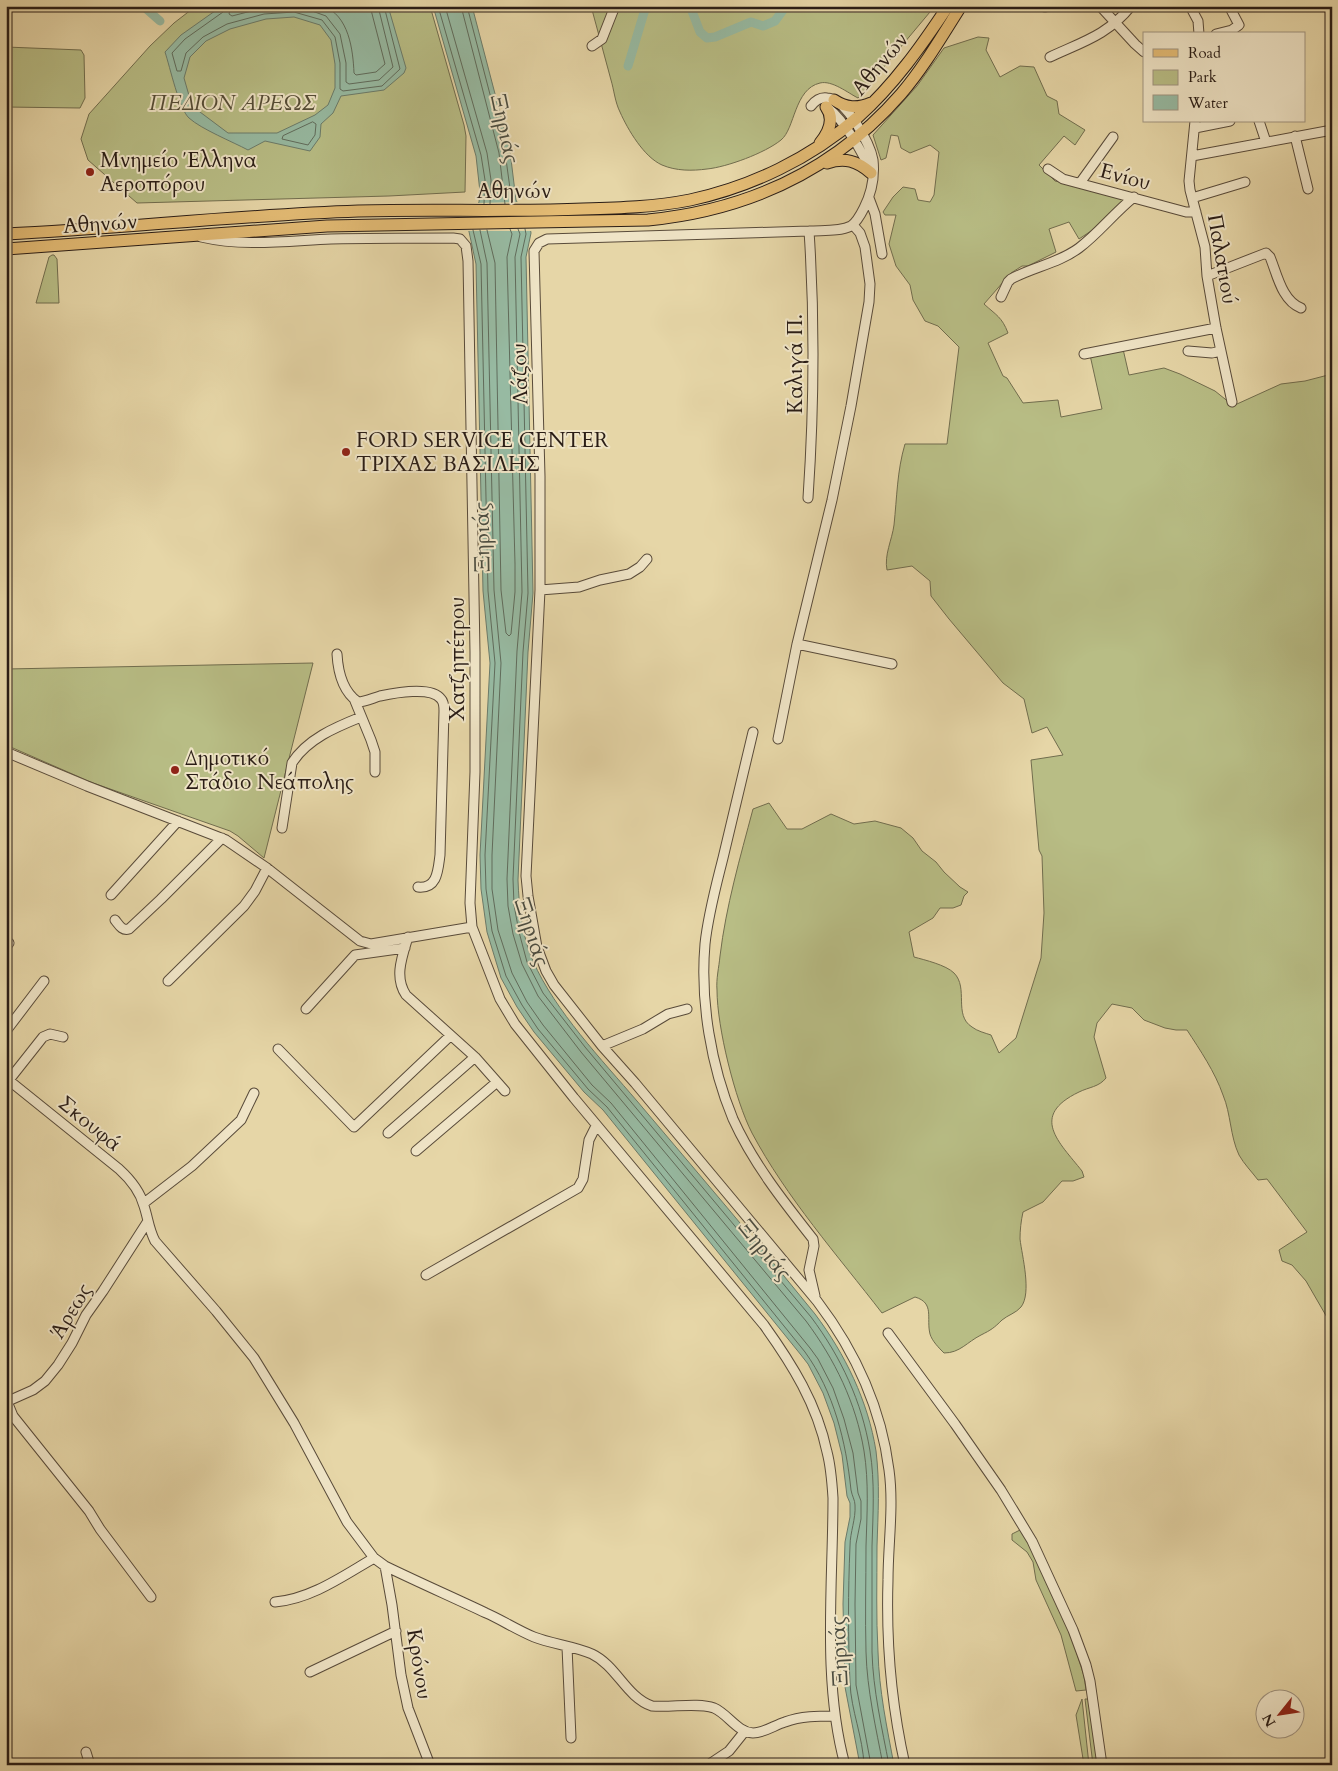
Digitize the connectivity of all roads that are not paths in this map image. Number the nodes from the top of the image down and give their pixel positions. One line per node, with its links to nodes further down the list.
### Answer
1 (615, 6): 11 (street)
2 (948, 6): 14 (main road, Αθηνών)
3 (961, 6): 21 (main road, Αθηνών)
4 (1100, 6): 8 (street)
5 (1131, 6): 8 (street)
6 (1190, 6): 9 (street)
7 (1229, 6): 10 (street)
8 (1116, 24): 12 (street); 13 (street)
9 (1199, 32)
10 (1224, 32)
11 (592, 46)
12 (1143, 51)
13 (1050, 57)
14 (875, 101): 15 (main road); 18 (main road, Αθηνών)
15 (830, 103): 18 (street); 25 (main road)
16 (1221, 122): 19 (street)
17 (1259, 122): 24 (street)
18 (849, 124): 21 (street); 25 (main road, Αθηνών)
19 (1195, 125): 26 (street, Παλατιού)
20 (1332, 130): 22 (street)
21 (858, 136): 27 (main road, Αθηνών); 29 (street)
22 (1295, 136): 24 (street); 32 (street)
23 (1114, 137): 31 (street)
24 (1266, 142): 26 (street)
25 (811, 152): 37 (main road, Αθηνών)
26 (1192, 156): 35 (street, Παλατιού)
27 (813, 167): 29 (main road); 37 (main road, Αθηνών)
28 (1048, 169): 31 (street, Ενίου)
29 (872, 177): 34 (street)
30 (1245, 182): 35 (street)
31 (1080, 183): 33 (street, Ενίου)
32 (1308, 189)
33 (1134, 197): 36 (street, Ενίου); 46 (street)
34 (869, 198): 38 (street); 44 (street)
35 (1192, 198): 36 (street, Παλατιού)
36 (1196, 212): 45 (street, Παλατιού)
37 (531, 216): 40 (main road, Αθηνών); 41 (main road, Αθηνών)
38 (853, 225): 39 (street); 56 (street)
39 (809, 231): 53 (street, Καλιγά Π.); 55 (street, Λάζου)
40 (6, 234)
41 (196, 236): 42 (street, Αθηνών); 43 (main road, Αθηνών)
42 (463, 241): 72 (street, Χατζηπέτρου)
43 (6, 249)
44 (882, 254)
45 (1207, 276): 47 (street); 48 (street, Παλατιού)
46 (1001, 297)
47 (1301, 308)
48 (1216, 328): 50 (street, Παλατιού); 51 (street)
49 (1188, 351): 50 (street)
50 (1221, 351): 52 (street, Παλατιού)
51 (1084, 354)
52 (1232, 402)
53 (808, 498)
54 (646, 559): 55 (street)
55 (540, 590): 82 (street, Λάζου)
56 (797, 644): 58 (street); 62 (street)
57 (336, 654): 59 (street)
58 (892, 664)
59 (355, 700): 60 (street); 69 (street)
60 (361, 717): 64 (street); 66 (street)
61 (753, 732): 95 (street)
62 (778, 739)
63 (6, 752): 65 (street)
64 (376, 772)
65 (178, 821): 67 (street); 70 (street)
66 (282, 828)
67 (222, 838): 68 (street); 71 (street)
68 (267, 868): 73 (street); 76 (street)
69 (418, 887)
70 (111, 895)
71 (114, 920)
72 (472, 927): 73 (street); 89 (street, Χατζηπέτρου)
73 (408, 937): 74 (street)
74 (405, 948): 77 (street); 80 (street)
75 (44, 981): 79 (street)
76 (168, 981)
77 (306, 1009)
78 (687, 1009): 82 (street)
79 (6, 1031)
80 (450, 1036): 83 (street); 84 (street)
81 (63, 1037): 85 (street)
82 (602, 1046): 95 (street, Λάζου)
83 (278, 1048)
84 (475, 1057): 86 (street); 90 (street)
85 (8, 1079): 92 (street, Σκουφά)
86 (497, 1082): 87 (street); 91 (street)
87 (505, 1090)
88 (254, 1093): 92 (street)
89 (596, 1126): 94 (street); 105 (street, Χατζηπέτρου)
90 (388, 1133)
91 (416, 1150)
92 (144, 1203): 93 (street, Σκουφά)
93 (148, 1221): 97 (street, Άρεως); 98 (street, Σκουφά)
94 (426, 1275)
95 (817, 1301): 113 (street, Λάζου)
96 (888, 1333): 114 (street)
97 (7, 1400): 100 (street)
98 (374, 1558): 99 (street, Σκουφά); 101 (street)
99 (385, 1566): 102 (street, Κρόνου); 103 (street, Σκουφά)
100 (151, 1597)
101 (275, 1602)
102 (396, 1632): 104 (street); 110 (street, Κρόνου)
103 (567, 1647): 106 (street, Σκουφά); 107 (street)
104 (310, 1672)
105 (835, 1716): 106 (street); 112 (street, Χατζηπέτρου)
106 (745, 1730): 111 (street)
107 (571, 1738)
108 (86, 1752): 109 (street)
109 (90, 1765)
110 (430, 1765)
111 (708, 1765)
112 (845, 1765)
113 (905, 1765)
114 (1102, 1765)

